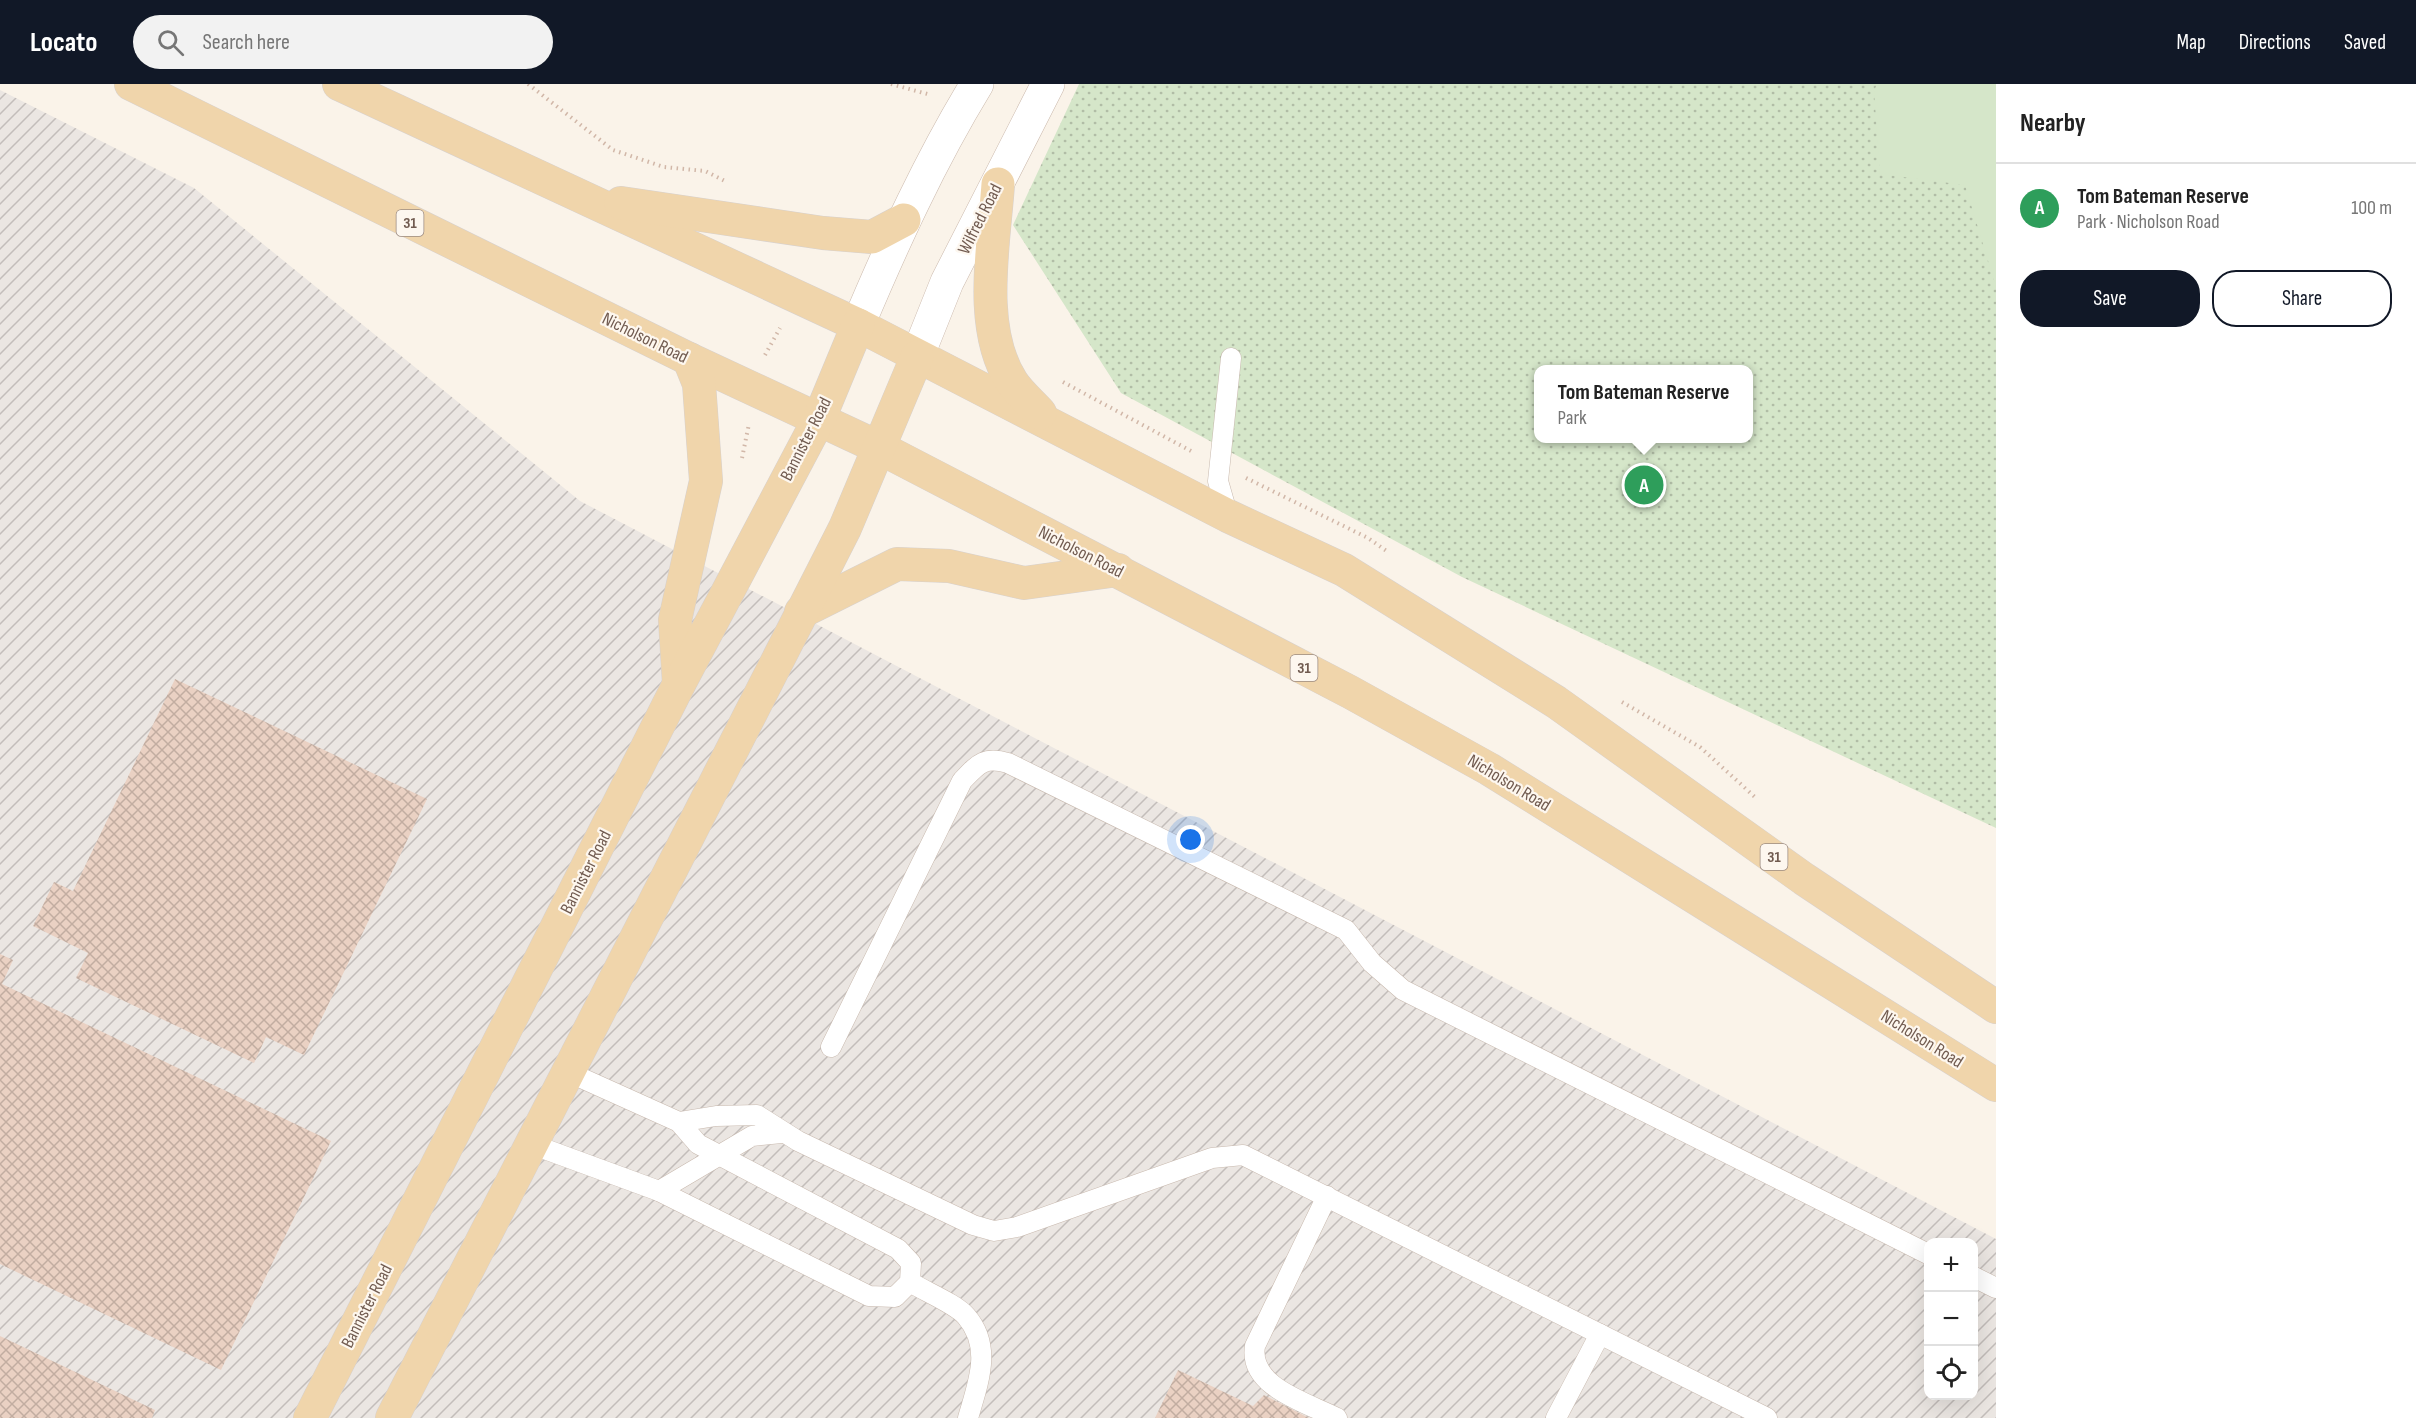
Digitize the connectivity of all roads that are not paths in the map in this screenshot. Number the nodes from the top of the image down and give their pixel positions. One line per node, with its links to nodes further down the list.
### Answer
1 (131, 84): 11 (main road, Nicholson Road / 31)
2 (339, 84): 6 (main road, 31)
3 (977, 84): 7 (main road)
4 (1048, 84): 5 (main road, Wilfred Road)
5 (998, 183): 9 (main road, Wilfred Road); 13 (main road)
6 (587, 197): 7 (main road); 8 (main road, 31)
7 (904, 220): 8 (main road)
8 (858, 325): 9 (main road, 31); 12 (main road, Bannister Road)
9 (917, 357): 13 (main road, 31); 14 (main road)
10 (1232, 358): 15 (lane)
11 (689, 359): 12 (main road, Nicholson Road / 31); 18 (main road)
12 (819, 419): 14 (main road, Nicholson Road / 31); 18 (main road, Bannister Road)
13 (1051, 425): 15 (main road, 31)
14 (880, 448): 16 (main road, Nicholson Road / 31); 17 (main road)
15 (1228, 516): 19 (main road, 31)
16 (1118, 570): 17 (main road); 22 (main road, Nicholson Road / 31)
17 (801, 612): 21 (main road)
18 (679, 684): 34 (main road, Bannister Road)
19 (1996, 1007)
20 (831, 1047): 29 (lane)
21 (568, 1072): 23 (lane); 25 (main road)
22 (1996, 1085)
23 (679, 1122): 24 (lane); 26 (lane)
24 (781, 1133): 26 (lane); 28 (lane)
25 (531, 1144): 27 (lane); 35 (main road)
26 (720, 1155): 27 (lane); 31 (lane)
27 (659, 1191): 31 (lane)
28 (1327, 1196): 33 (lane); 37 (lane)
29 (1924, 1251)
30 (1978, 1279): 32 (lane)
31 (910, 1282): 36 (lane)
32 (1996, 1288)
33 (1600, 1334): 38 (lane); 39 (lane)
34 (310, 1418)
35 (392, 1418)
36 (968, 1418)
37 (1338, 1418)
38 (1556, 1418)
39 (1767, 1418)

